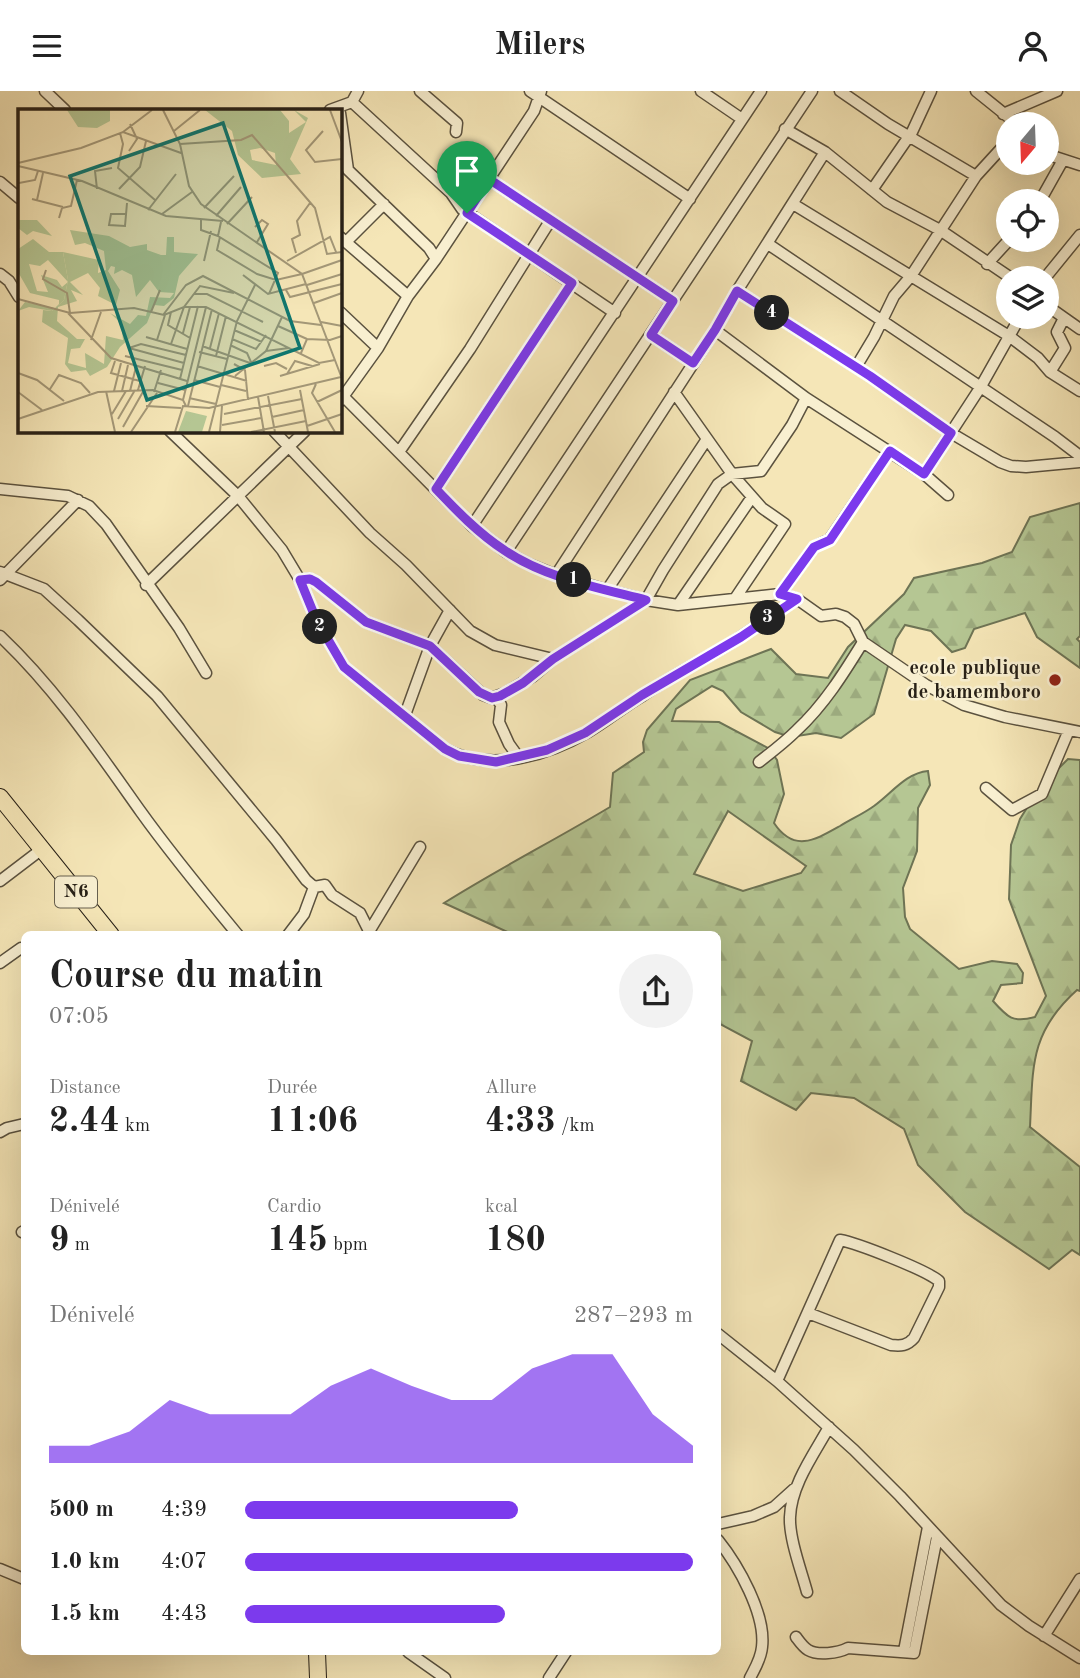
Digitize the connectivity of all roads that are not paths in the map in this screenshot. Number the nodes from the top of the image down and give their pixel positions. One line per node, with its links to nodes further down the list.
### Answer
1 (45, 91): 13 (street)
2 (358, 91): 12 (street)
3 (420, 91): 19 (street)
4 (701, 91): 17 (street)
5 (761, 91): 17 (street)
6 (812, 91): 18 (street)
7 (840, 91): 20 (street)
8 (931, 91): 20 (street)
9 (976, 91): 15 (street)
10 (1057, 91): 16 (street)
11 (536, 93): 29 (street); 34 (street)
12 (352, 102): 14 (street); 37 (street)
13 (64, 109)
14 (339, 109)
15 (1001, 112)
16 (1008, 112)
17 (742, 119): 34 (street)
18 (785, 128): 22 (street); 56 (street)
19 (456, 132)
20 (909, 137): 28 (street); 32 (street)
21 (341, 144): 27 (street)
22 (825, 152): 32 (street); 36 (street)
23 (996, 154): 28 (street)
24 (1059, 159): 25 (street)
25 (1063, 160): 26 (street); 31 (street)
26 (1078, 162)
27 (344, 170): 35 (street)
28 (976, 176): 39 (street)
29 (489, 179): 37 (street); 38 (street)
30 (0, 182): 33 (street)
31 (1047, 189)
32 (872, 190): 39 (street)
33 (18, 197)
34 (690, 199): 51 (street)
35 (384, 204): 41 (street); 45 (street)
36 (793, 204): 42 (street); 50 (street)
37 (467, 213): 44 (street); 45 (street)
38 (550, 221): 44 (street); 51 (street)
39 (940, 230): 46 (street); 50 (street)
40 (1080, 235): 47 (street)
41 (343, 240): 55 (street)
42 (768, 244): 53 (street); 61 (street)
43 (998, 252): 46 (street)
44 (531, 255): 52 (street); 83 (street)
45 (436, 259): 55 (street)
46 (987, 264): 48 (street)
47 (1055, 266)
48 (996, 269)
49 (0, 274): 54 (street)
50 (911, 276): 61 (street); 66 (street)
51 (637, 278): 56 (street); 58 (street)
52 (572, 283): 58 (street); 89 (street)
53 (737, 291): 64 (street); 69 (street)
54 (18, 295)
55 (408, 296): 67 (street)
56 (673, 301): 65 (street)
57 (341, 313): 67 (street)
58 (615, 313): 94 (street)
59 (1059, 314): 60 (street)
60 (1064, 318): 62 (street); 70 (street)
61 (881, 321): 69 (street); 71 (street)
62 (1079, 328)
63 (1013, 329): 66 (street)
64 (715, 330): 68 (street); 75 (street)
65 (651, 335): 68 (street); 95 (street)
66 (1009, 336): 70 (street); 71 (street)
67 (378, 348): 74 (street)
68 (693, 363): 73 (street)
69 (856, 367): 79 (street)
70 (1050, 372): 72 (street)
71 (980, 388): 79 (street); 84 (street)
72 (1080, 391)
73 (674, 392): 80 (street); 97 (street)
74 (341, 397): 83 (street)
75 (806, 398): 82 (street); 86 (street)
76 (171, 432): 91 (street)
77 (275, 432): 81 (street)
78 (304, 432): 81 (street)
79 (951, 433): 85 (street); 87 (street)
80 (707, 439): 86 (street); 100 (street)
81 (288, 445): 91 (street); 106 (street)
82 (890, 451): 87 (street); 101 (street)
83 (399, 452): 89 (street)
84 (1080, 456)
85 (1080, 462)
86 (732, 474): 92 (street); 104 (street)
87 (924, 474): 90 (street)
88 (0, 489): 93 (street)
89 (436, 489): 94 (street)
90 (948, 495)
91 (238, 496): 98 (street); 99 (street)
92 (752, 497): 102 (street); 105 (street)
93 (78, 500): 96 (street); 99 (street)
94 (472, 526): 95 (street)
95 (506, 552): 97 (street)
96 (2, 575): 122 (street)
97 (556, 575): 100 (street)
98 (300, 580): 109 (street); 113 (street)
99 (146, 585): 111 (street)
100 (607, 590): 104 (street)
101 (780, 594): 102 (street); 103 (street)
102 (736, 597): 105 (street)
103 (797, 599): 108 (street); 115 (street)
104 (646, 600): 105 (street); 110 (street)
105 (678, 605)
106 (450, 610): 109 (street); 110 (street)
107 (0, 636): 124 (street)
108 (863, 642): 114 (street); 116 (street)
109 (430, 646): 112 (street); 113 (street)
110 (553, 659): 112 (street)
111 (206, 673)
112 (496, 697): 115 (street)
113 (405, 715): 115 (street)
114 (1074, 731): 117 (street)
115 (519, 758)
116 (759, 762)
117 (986, 787)
118 (0, 797): 120 (highway, N6)
119 (420, 847): 127 (street)
120 (42, 849): 121 (street); 123 (highway, N6)
121 (0, 881)
122 (314, 887): 125 (street); 126 (street)
123 (108, 931)
124 (235, 931)
125 (291, 931)
126 (367, 931)
127 (369, 931)
128 (21, 948): 129 (street)
129 (0, 963)
130 (21, 1125): 131 (street)
131 (0, 1132)
132 (808, 1314): 132 (street); 134 (street)
133 (721, 1336): 134 (street)
134 (777, 1381): 135 (street)
135 (829, 1427): 136 (street); 138 (street)
136 (796, 1487): 137 (street); 144 (street)
137 (721, 1523)
138 (928, 1527): 139 (street); 147 (street)
139 (937, 1537): 145 (street); 147 (street)
140 (721, 1544): 155 (street)
141 (0, 1569): 142 (street)
142 (21, 1578)
143 (1080, 1579): 145 (street)
144 (807, 1592)
145 (1044, 1636): 151 (street)
146 (796, 1637): 147 (street)
147 (904, 1651)
148 (317, 1655): 152 (highway)
149 (412, 1655): 153 (street)
150 (564, 1655): 154 (street)
151 (1080, 1658)
152 (318, 1678)
153 (444, 1678)
154 (549, 1678)
155 (750, 1678)

